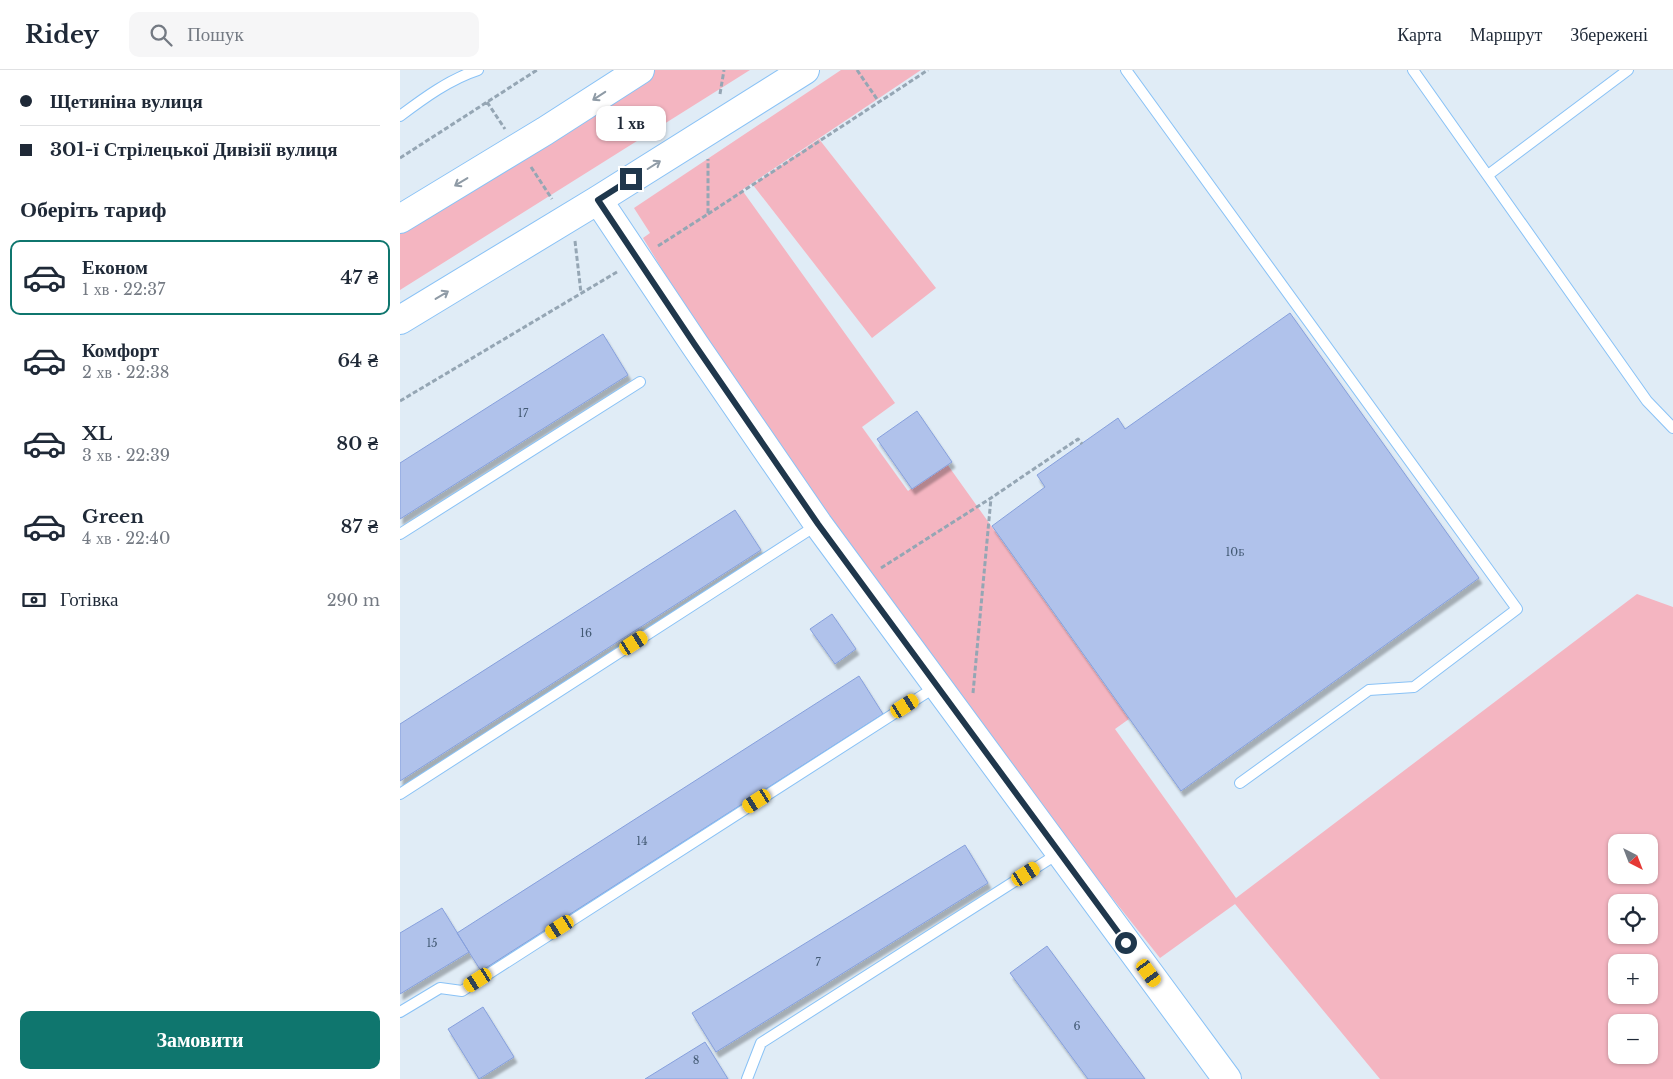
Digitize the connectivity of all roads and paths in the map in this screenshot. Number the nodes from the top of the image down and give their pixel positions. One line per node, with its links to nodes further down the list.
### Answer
1 (478, 70): 12 (lane)
2 (537, 70): 10 (path)
3 (640, 70): 13 (street, one-way to 13)
4 (805, 70): 17 (street, one-way to 4)
5 (857, 70): 11 (path)
6 (928, 70): 11 (path)
7 (1126, 70): 34 (lane)
8 (1413, 70): 16 (lane)
9 (1628, 70): 16 (lane)
10 (487, 102): 13 (path); 14 (path)
11 (879, 102): 18 (path)
12 (400, 116)
13 (518, 148): 19 (street, one-way to 19); 20 (path)
14 (400, 158)
15 (708, 162): 18 (path)
16 (1488, 175): 26 (lane)
17 (598, 200): 20 (street); 21 (street)
18 (708, 214): 21 (path)
19 (400, 219)
20 (565, 220): 22 (path); 23 (street, one-way to 20)
21 (638, 259): 22 (path); 29 (street)
22 (582, 293): 25 (path)
23 (400, 320)
24 (640, 382): 30 (lane)
25 (400, 401)
26 (1673, 428)
27 (1082, 444): 28 (path)
28 (991, 498): 31 (path); 33 (path)
29 (818, 524): 31 (street); 35 (lane)
30 (400, 534)
31 (860, 581): 32 (street)
32 (938, 685): 33 (street); 37 (lane)
33 (970, 731): 36 (street)
34 (1240, 783)
35 (400, 794)
36 (1060, 852): 38 (lane); 39 (street)
37 (400, 1012)
38 (747, 1079)
39 (1227, 1079)

